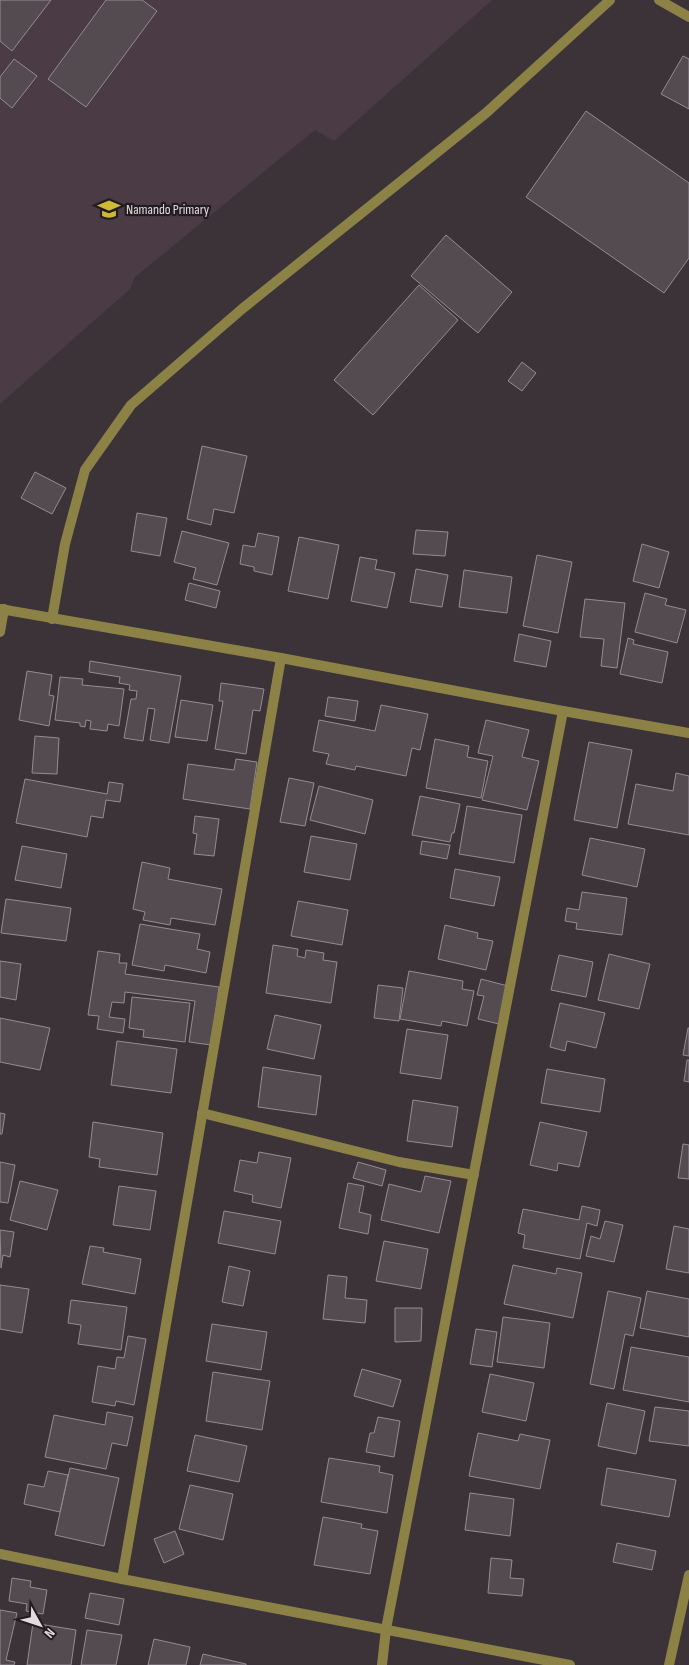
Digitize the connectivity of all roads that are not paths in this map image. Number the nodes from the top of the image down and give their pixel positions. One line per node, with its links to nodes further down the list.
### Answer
1 (610, 0): 5 (street)
2 (659, 0): 3 (street)
3 (689, 17)
4 (2, 609): 5 (street); 6 (street)
5 (52, 619): 7 (street)
6 (0, 632)
7 (281, 658): 8 (street); 10 (street)
8 (563, 712): 9 (street); 11 (street)
9 (689, 733)
10 (202, 1113): 11 (street); 14 (street)
11 (474, 1175): 15 (street)
12 (0, 1554): 14 (street)
13 (689, 1575): 18 (street)
14 (122, 1579): 15 (street)
15 (386, 1629): 16 (street); 17 (street)
16 (382, 1665)
17 (570, 1665)
18 (669, 1665)

